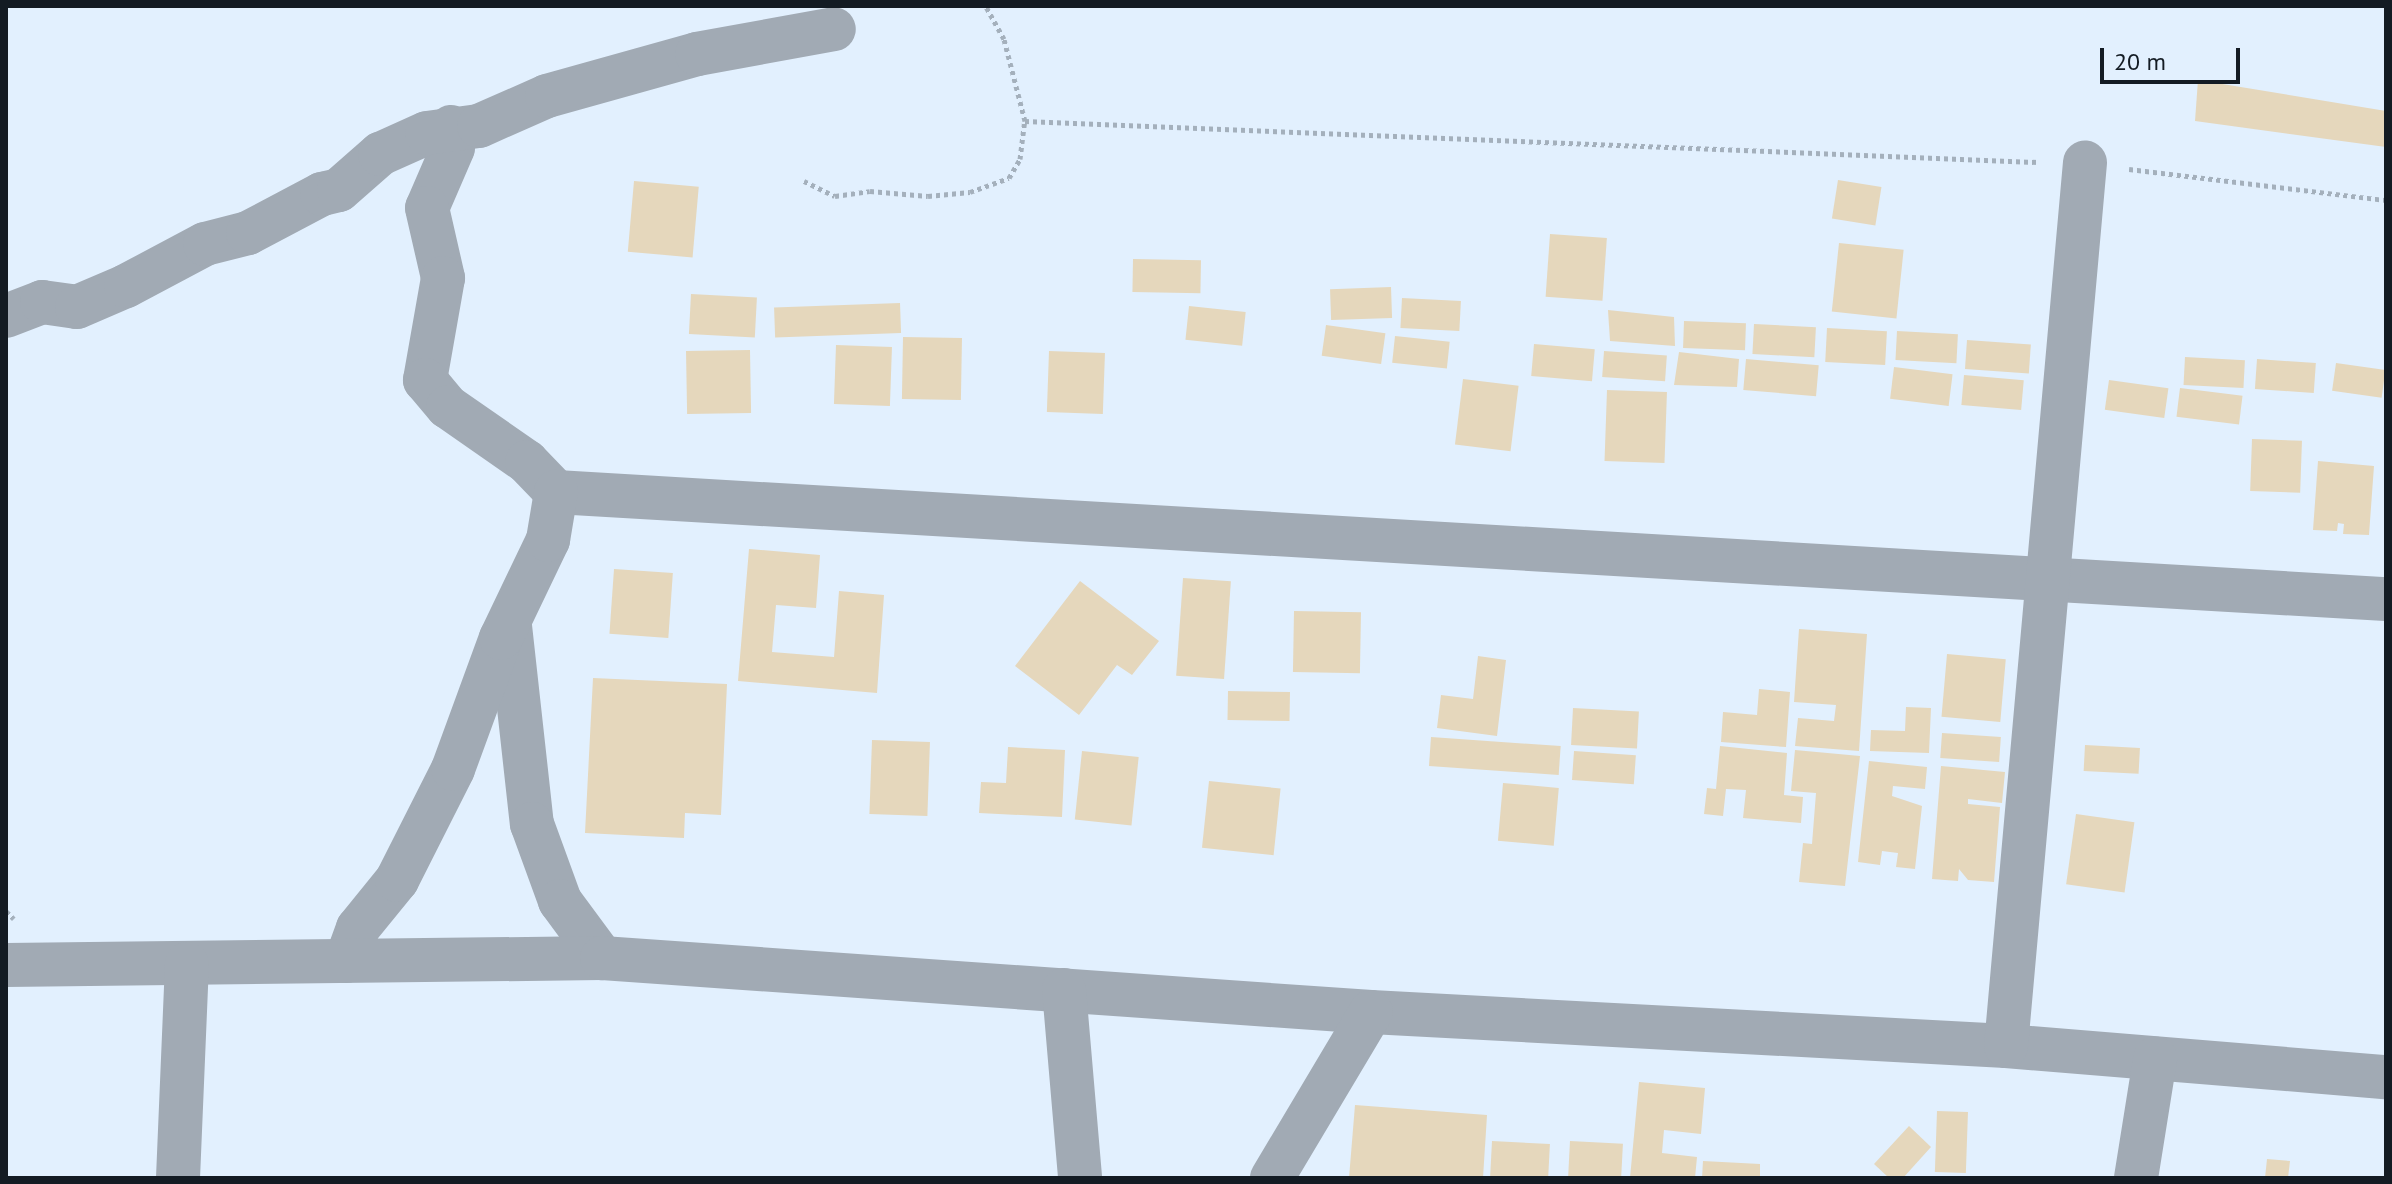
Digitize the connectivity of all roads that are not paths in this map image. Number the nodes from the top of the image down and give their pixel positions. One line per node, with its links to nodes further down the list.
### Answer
1 (834, 29): 2 (street)
2 (451, 127): 4 (street); 5 (street)
3 (2085, 163): 6 (street)
4 (6, 316)
5 (556, 492): 6 (street); 8 (street)
6 (2047, 580): 7 (street); 15 (street)
7 (2386, 599)
8 (509, 620): 9 (street); 10 (street)
9 (602, 958): 10 (street); 13 (street)
10 (346, 961): 11 (street)
11 (187, 964): 12 (street); 18 (street)
12 (6, 965)
13 (1064, 990): 14 (street); 19 (street)
14 (1371, 1012): 15 (street); 20 (street)
15 (2006, 1046): 16 (street)
16 (2155, 1059): 17 (street); 21 (street)
17 (2386, 1077)
18 (178, 1178)
19 (1080, 1178)
20 (1272, 1178)
21 (2136, 1178)

